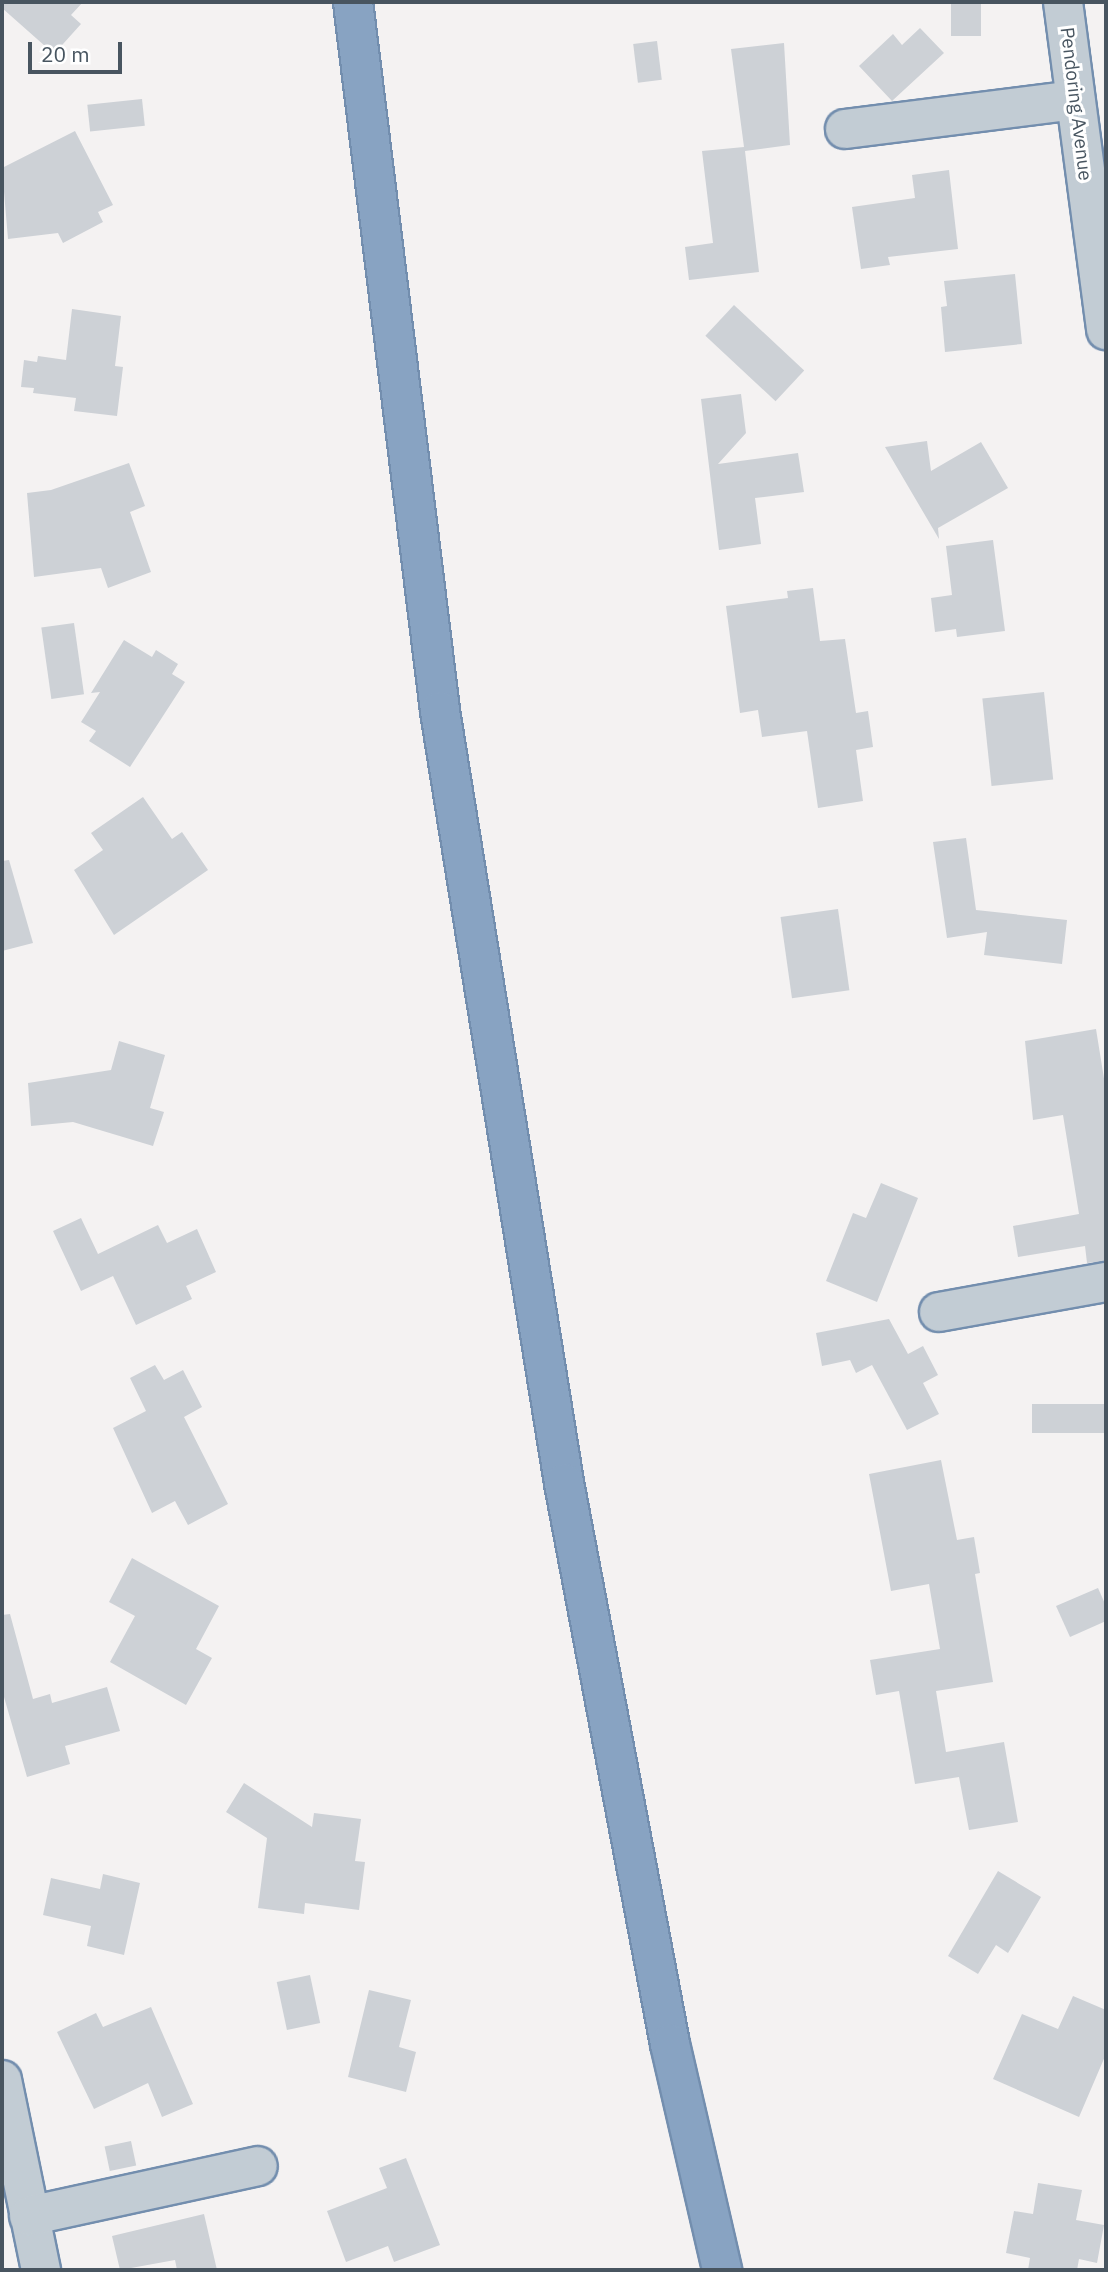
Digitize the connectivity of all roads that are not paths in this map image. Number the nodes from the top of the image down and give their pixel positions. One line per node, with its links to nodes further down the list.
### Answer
1 (354, 2): 12 (highway)
2 (1063, 2): 3 (street, Pendoring Avenue)
3 (1075, 100): 4 (street); 5 (street, Pendoring Avenue)
4 (845, 129)
5 (1106, 330)
6 (1106, 1282): 7 (street)
7 (939, 1312)
8 (2, 2080): 10 (street)
9 (258, 2166): 10 (street)
10 (29, 2216): 11 (street)
11 (29, 2266)
12 (722, 2270)

